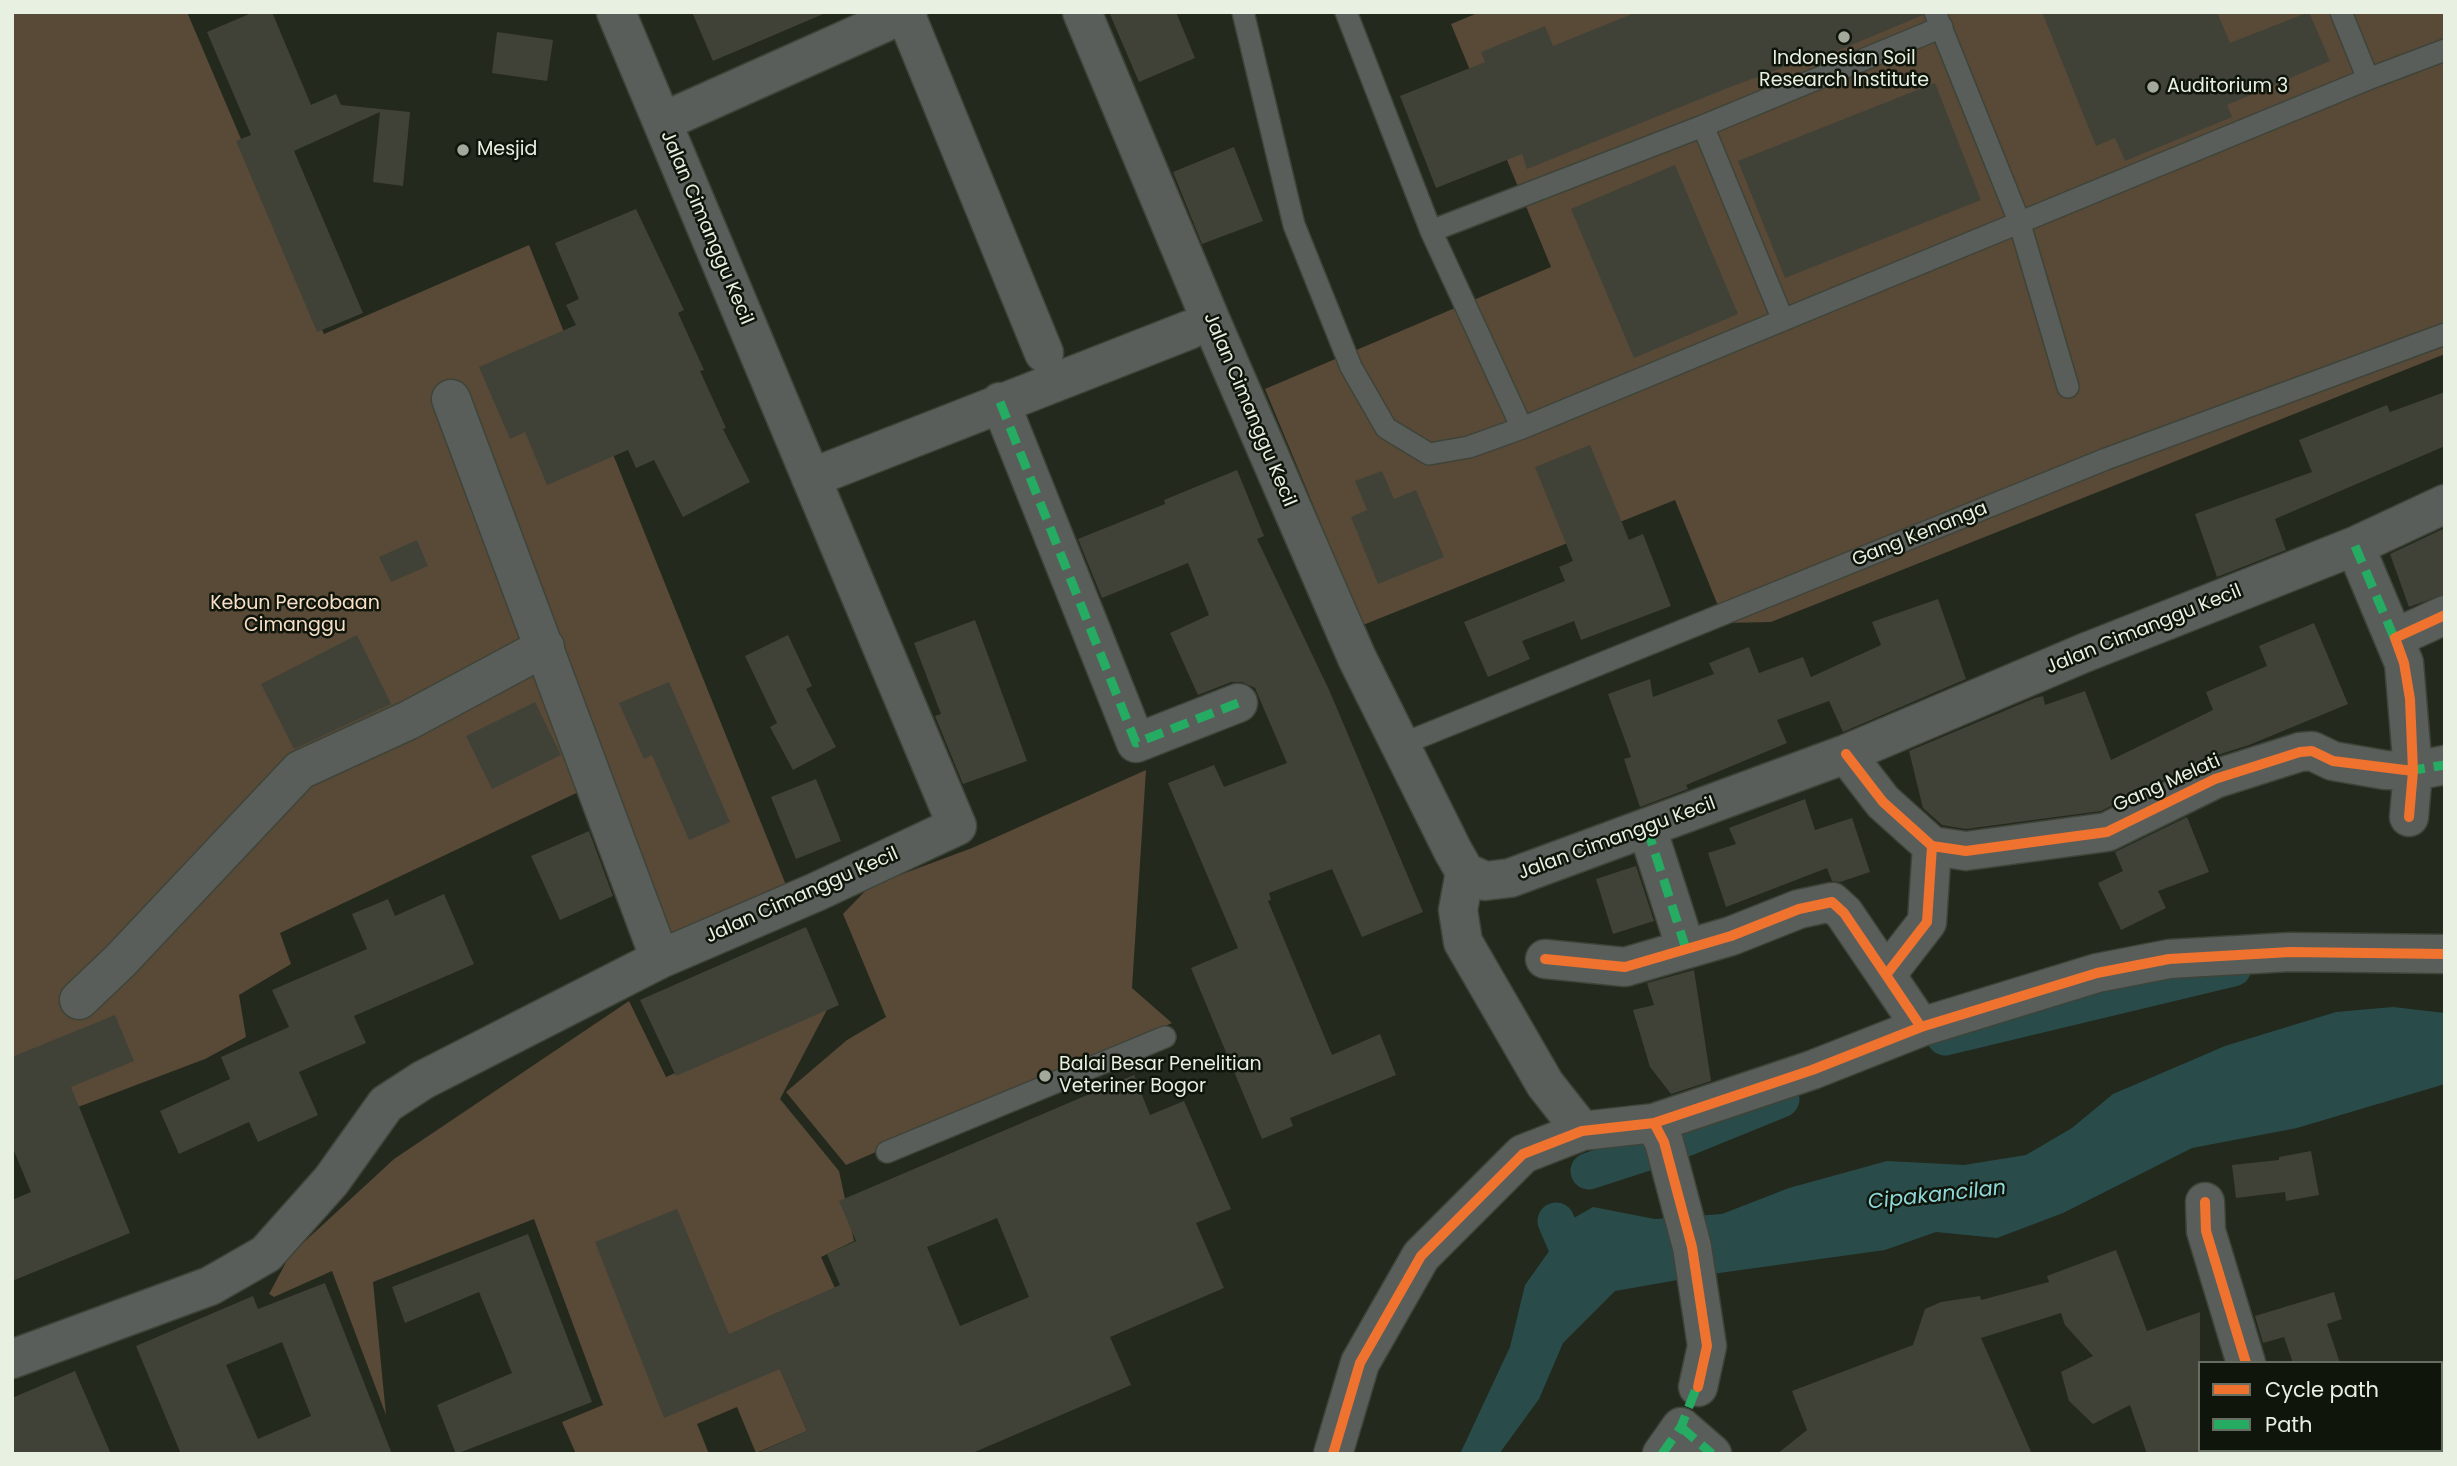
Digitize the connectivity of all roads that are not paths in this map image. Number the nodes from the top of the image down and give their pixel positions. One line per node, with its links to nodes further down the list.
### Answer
1 (616, 12): 10 (street, Jalan Cimanggu Kecil)
2 (1082, 12): 29 (street, Jalan Cimanggu Kecil)
3 (1243, 12): 21 (lane)
4 (1346, 12): 13 (lane)
5 (2341, 12): 9 (lane)
6 (906, 13): 10 (street, Jalan Cimanggu Kecil); 17 (street)
7 (1938, 20): 11 (lane); 12 (lane)
8 (2445, 50): 9 (lane)
9 (2368, 79): 12 (lane)
10 (662, 122): 22 (street, Jalan Cimanggu Kecil)
11 (1703, 126): 13 (lane); 14 (lane)
12 (2020, 221): 14 (lane); 18 (lane)
13 (1431, 232): 21 (lane)
14 (1783, 320): 21 (lane)
15 (1189, 330): 20 (street)
16 (2445, 334): 29 (lane, Gang Kenanga)
17 (1044, 353)
18 (2068, 387)
19 (451, 399): 27 (street)
20 (1000, 402): 22 (street); 28 (street)
21 (1522, 428)
22 (811, 478): 38 (street, Jalan Cimanggu Kecil)
23 (2445, 504): 24 (street, Jalan Cimanggu Kecil)
24 (2355, 545): 26 (street); 30 (street, Jalan Cimanggu Kecil)
25 (2445, 615): 26 (street)
26 (2395, 638): 31 (street)
27 (545, 647): 38 (street); 41 (street)
28 (1238, 703)
29 (1400, 746): 35 (street, Jalan Cimanggu Kecil)
30 (1846, 754): 33 (street, Jalan Cimanggu Kecil); 34 (street)
31 (2429, 768): 32 (street); 34 (street, Gang Melati)
32 (2409, 817)
33 (1647, 828): 35 (street, Jalan Cimanggu Kecil); 36 (street)
34 (1932, 846): 40 (street)
35 (1465, 872): 44 (street)
36 (1686, 949): 39 (street); 40 (street)
37 (2445, 954): 42 (street)
38 (660, 959): 48 (street, Jalan Cimanggu Kecil)
39 (1545, 959)
40 (1886, 975): 42 (street)
41 (79, 1000)
42 (1921, 1027): 45 (street)
43 (1165, 1037): 46 (lane)
44 (1582, 1132): 45 (street); 51 (street)
45 (1659, 1132): 50 (street)
46 (887, 1153)
47 (2205, 1202): 49 (street)
48 (12, 1359)
49 (2245, 1361)
50 (1698, 1387)
51 (1334, 1454)
52 (1662, 1454): 53 (street)
53 (1712, 1454)

